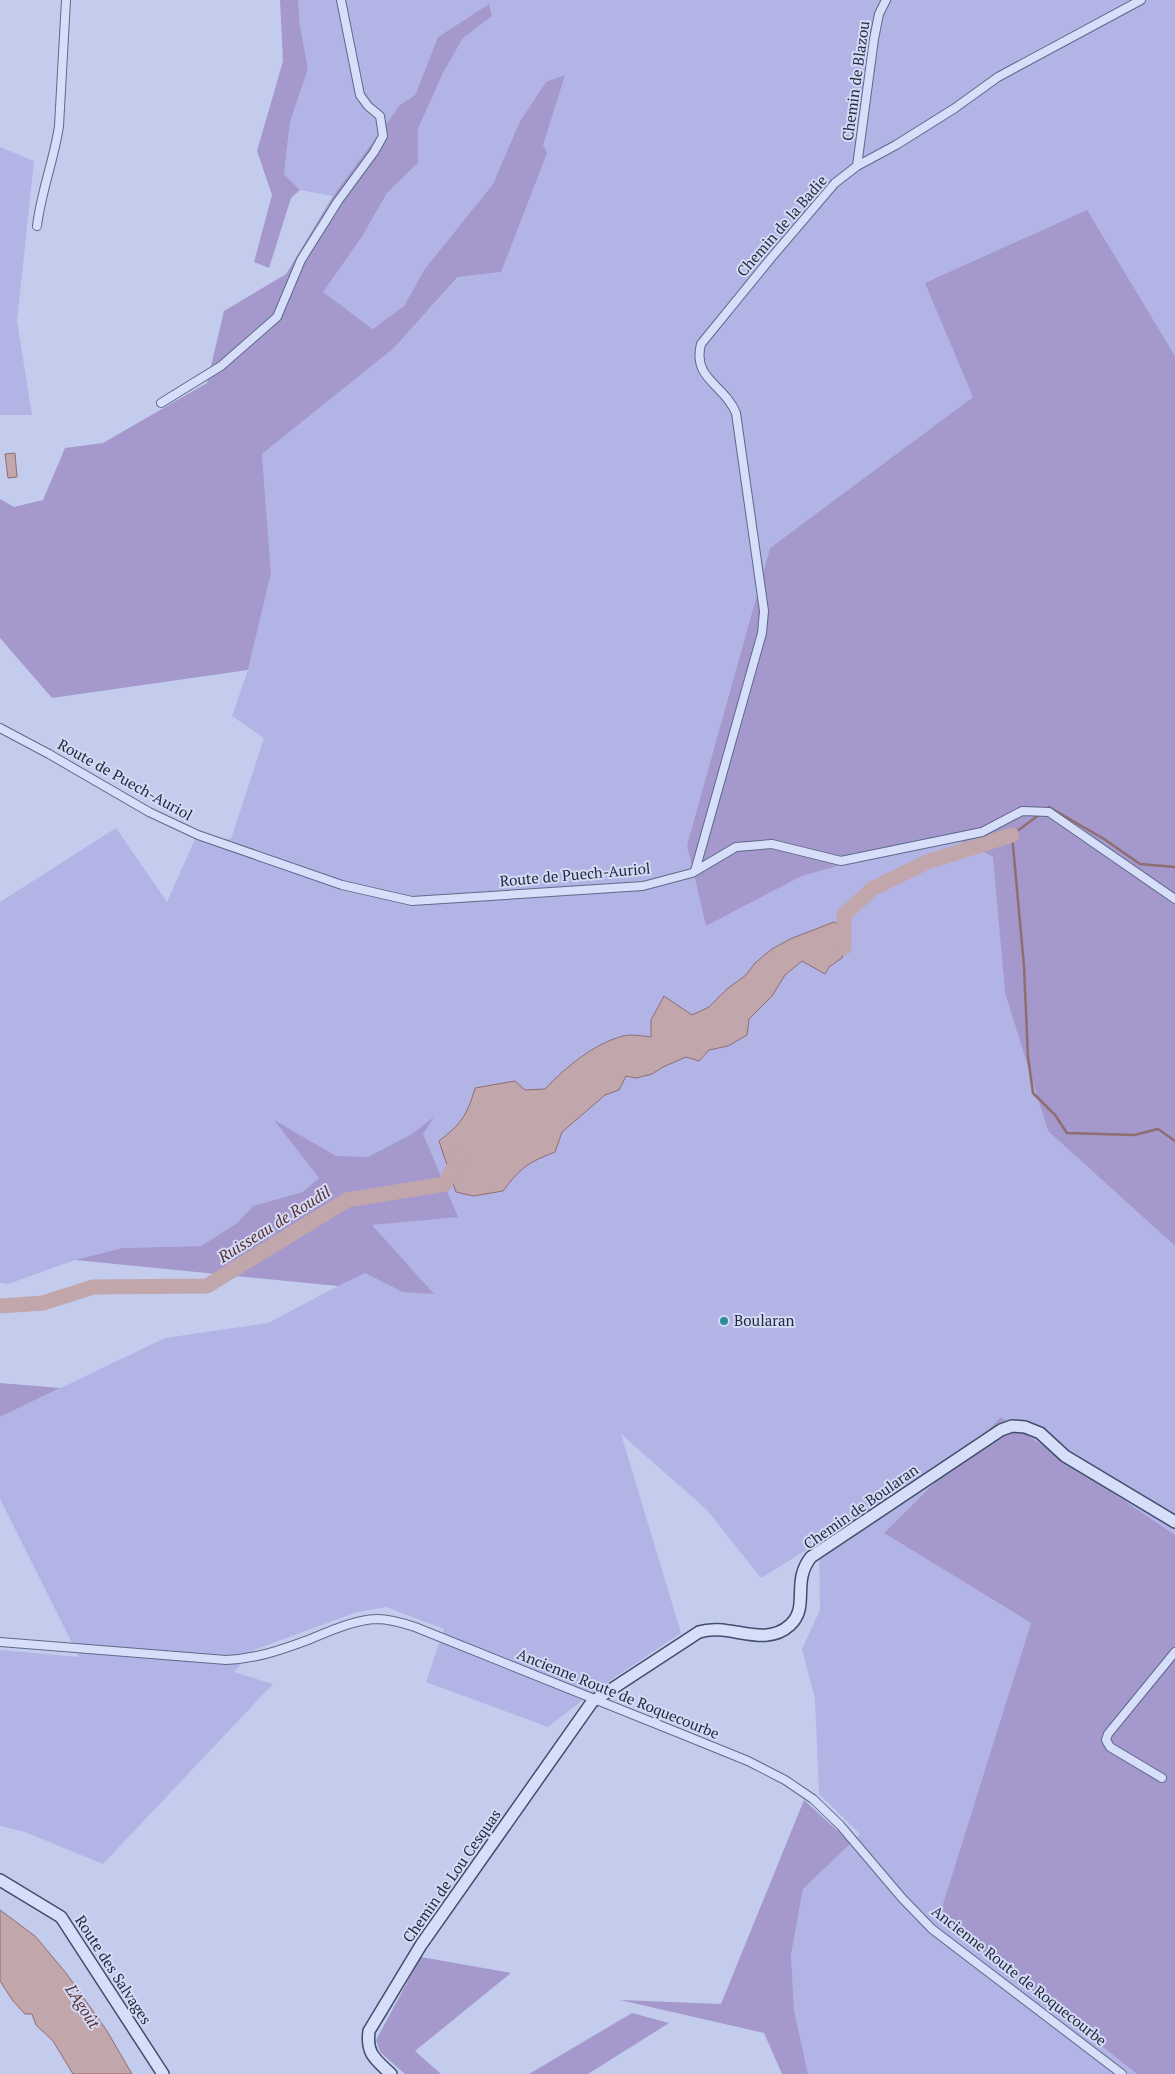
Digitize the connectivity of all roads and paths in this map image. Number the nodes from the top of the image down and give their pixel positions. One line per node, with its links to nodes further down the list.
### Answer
1 (66, 0): 6 (street)
2 (341, 0): 7 (street)
3 (886, 0): 5 (street, Chemin de Blazou)
4 (1142, 0): 5 (street, Chemin de la Badie)
5 (857, 166): 9 (street, Chemin de la Badie)
6 (37, 226)
7 (162, 403)
8 (0, 728): 9 (street, Route de Puech-Auriol)
9 (695, 871): 10 (street, Route de Puech-Auriol)
10 (1175, 900)
11 (1175, 1522): 14 (street, Chemin de Boularan)
12 (0, 1642): 14 (street, Ancienne Route de Roquecourbe)
13 (1175, 1652): 15 (street)
14 (596, 1700): 18 (street, Chemin de Lou Cesquas); 19 (street, Ancienne Route de Roquecourbe)
15 (1162, 1778)
16 (0, 1880): 17 (street, Route des Salvages)
17 (163, 2074)
18 (391, 2074)
19 (1122, 2074)

